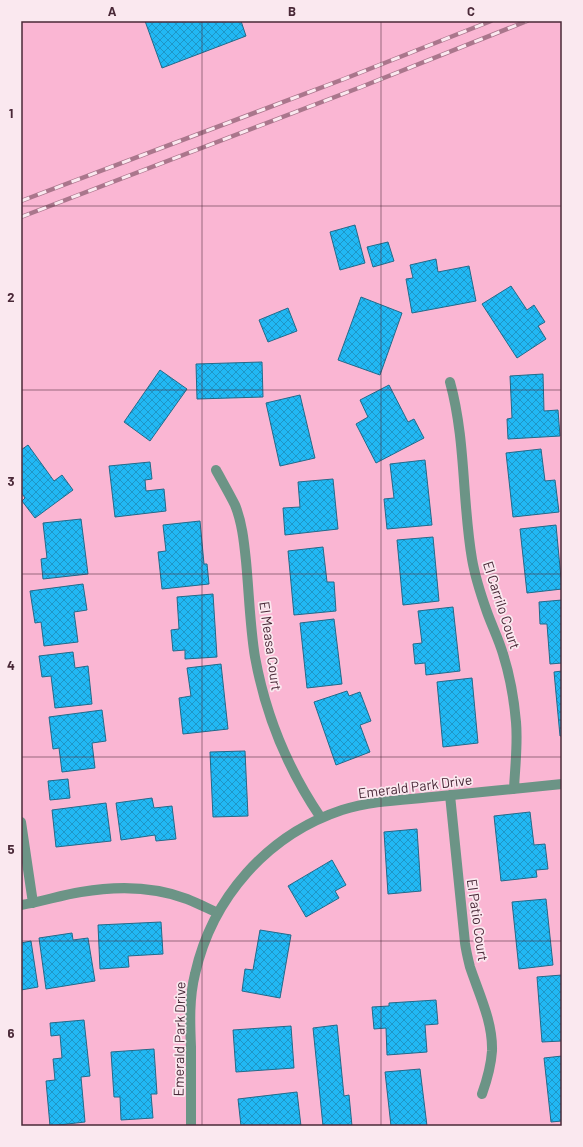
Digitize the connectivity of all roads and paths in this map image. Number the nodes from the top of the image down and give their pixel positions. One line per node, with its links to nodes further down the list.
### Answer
1 (450, 382): 4 (street, El Carrilo Court)
2 (216, 470): 6 (street, El Measa Court)
3 (562, 784): 4 (street, Emerald Park Drive)
4 (514, 789): 5 (street, Emerald Park Drive)
5 (450, 795): 6 (street, Emerald Park Drive); 11 (street, El Patio Court)
6 (321, 818): 10 (street, Emerald Park Drive)
7 (21, 822): 8 (street)
8 (33, 903): 9 (street); 10 (street)
9 (21, 905)
10 (218, 912): 12 (street, Emerald Park Drive)
11 (482, 1094)
12 (192, 1126)

